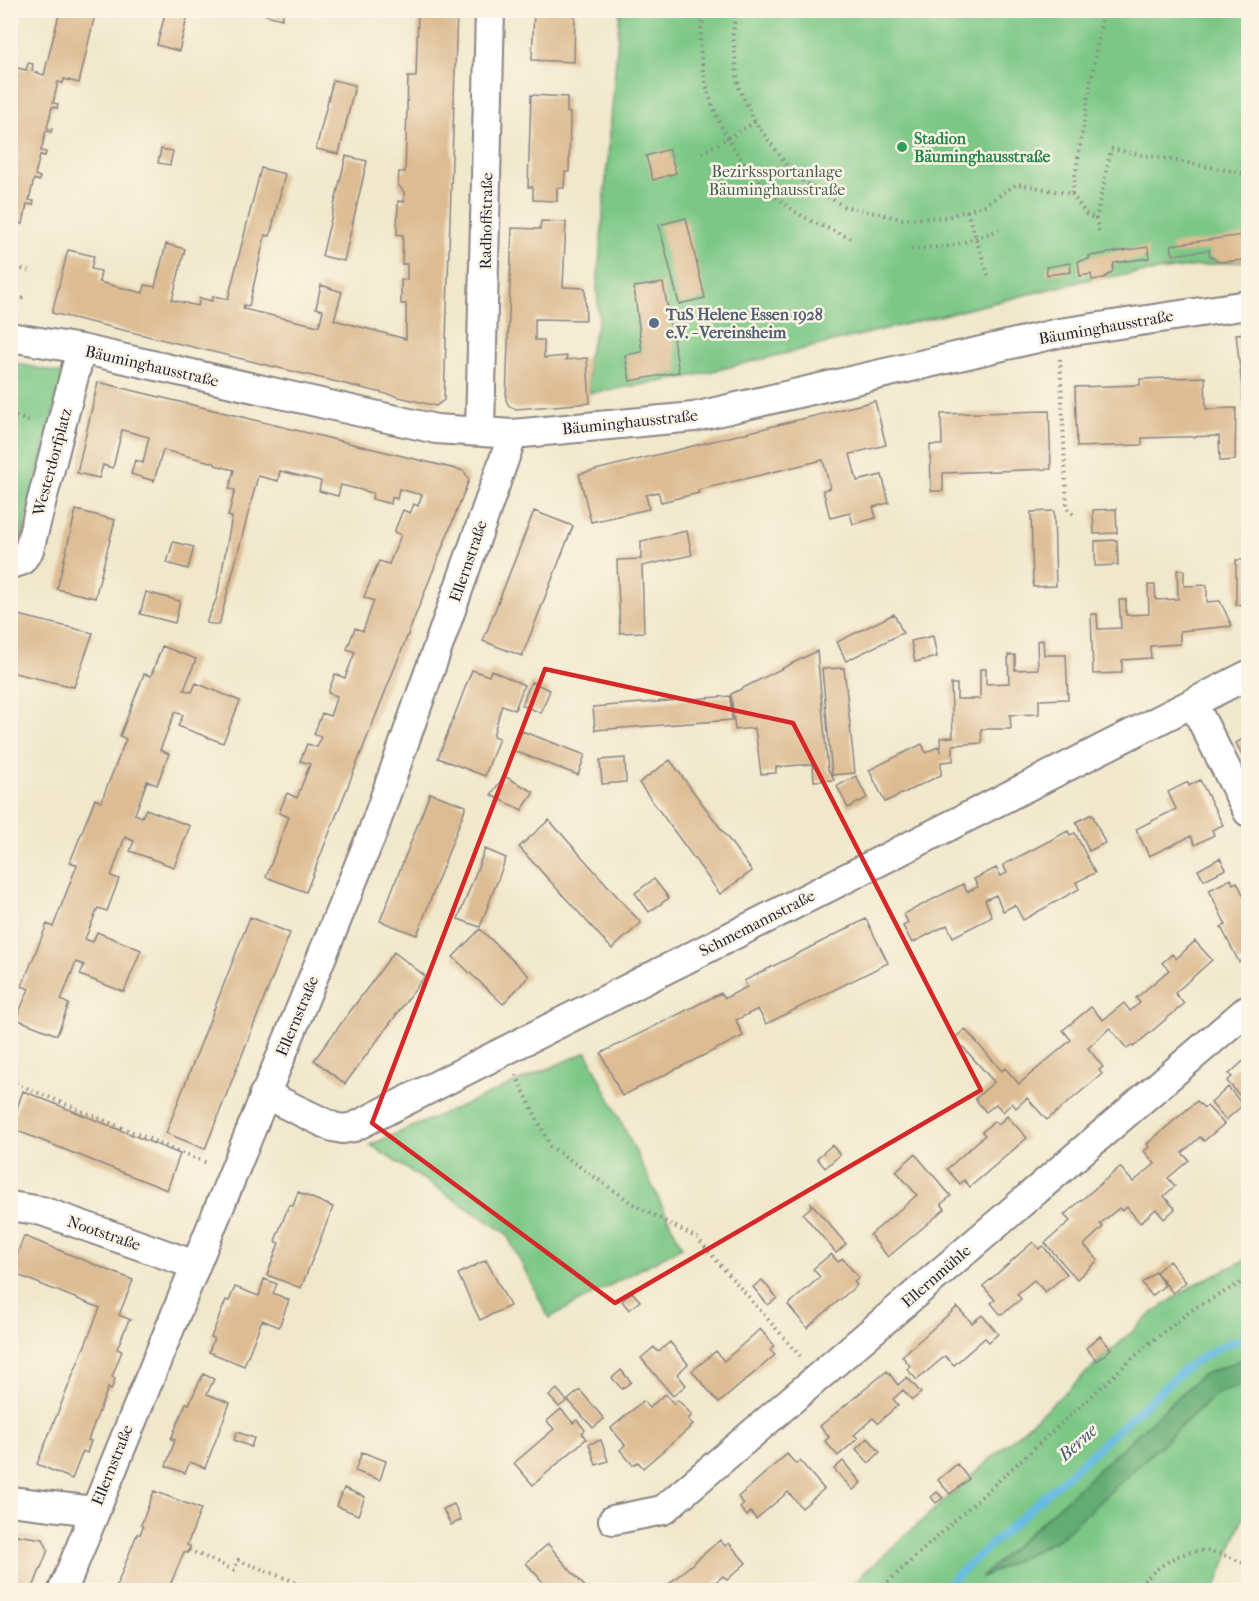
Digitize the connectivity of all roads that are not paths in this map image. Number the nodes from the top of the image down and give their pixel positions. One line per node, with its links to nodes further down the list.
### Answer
1 (490, 10): 5 (street, Radhoffstraße)
2 (1248, 305): 6 (street, Bäuminghausstraße)
3 (10, 337): 4 (street, Bäuminghausstraße)
4 (81, 350): 5 (street, Bäuminghausstraße); 7 (street, Westerdorfplatz)
5 (480, 431): 6 (street, Bäuminghausstraße)
6 (513, 434): 12 (street, Ellernstraße)
7 (10, 564)
8 (1248, 675): 9 (street, Schmemannstraße)
9 (1193, 703): 10 (street); 12 (street, Schmemannstraße)
10 (1248, 812)
11 (1248, 1009): 17 (street, Ellernmühle)
12 (264, 1094): 14 (street, Ellernstraße)
13 (10, 1206): 14 (street, Nootstraße)
14 (195, 1265): 16 (street, Ellernstraße)
15 (10, 1501): 16 (street)
16 (94, 1511): 18 (street, Ellernstraße)
17 (613, 1520)
18 (63, 1590)

